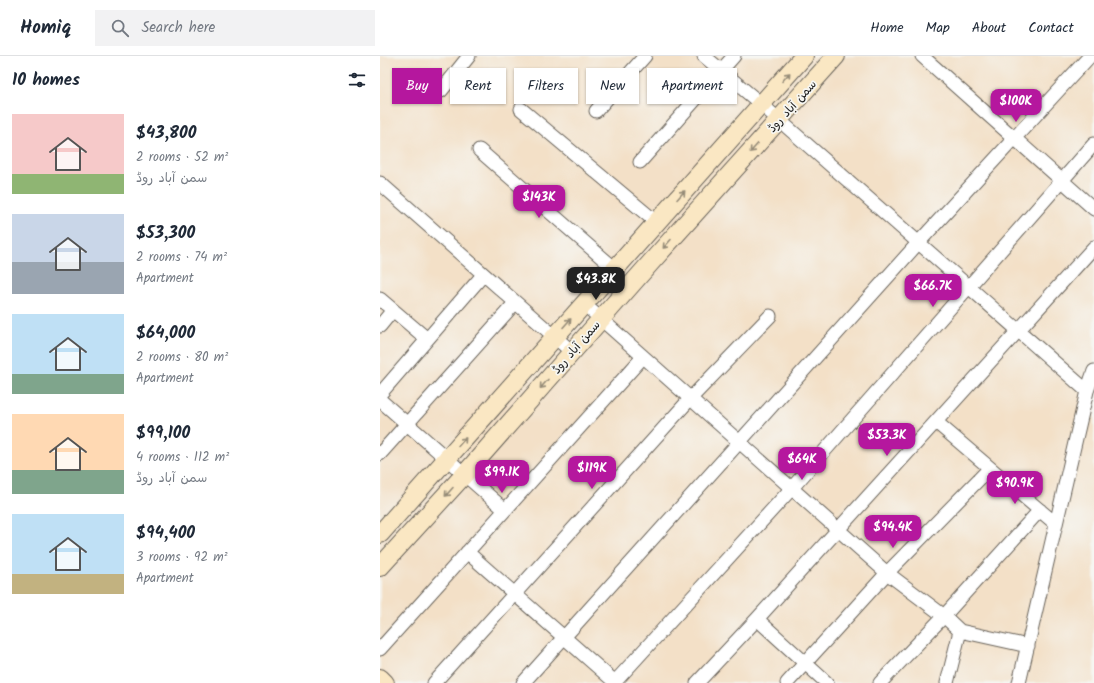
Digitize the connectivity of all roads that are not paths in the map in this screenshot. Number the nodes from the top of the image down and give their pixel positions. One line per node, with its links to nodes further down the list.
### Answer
1 (469, 56): 12 (street)
2 (645, 56): 16 (street)
3 (704, 56): 9 (street)
4 (734, 56): 10 (street)
5 (804, 56): 14 (street, سمن آباد روڈ, one-way to 5)
6 (836, 56): 17 (street, سمن آباد روڈ)
7 (922, 56): 18 (street)
8 (1090, 56): 18 (street)
9 (719, 68)
10 (723, 68)
11 (737, 84): 14 (street)
12 (442, 90)
13 (691, 104): 21 (street)
14 (761, 104): 17 (street); 25 (street, سمن آباد روڈ, one-way to 14)
15 (521, 109): 25 (street)
16 (596, 111)
17 (779, 120): 26 (street); 36 (street, سمن آباد روڈ, one-way to 36)
18 (1014, 138): 22 (street); 26 (street)
19 (1094, 144): 22 (street)
20 (478, 150): 28 (street)
21 (640, 162)
22 (1062, 181): 24 (street); 30 (street)
23 (380, 183): 29 (street)
24 (1094, 209)
25 (656, 222): 28 (street, سمن آباد روڈ)
26 (919, 242): 30 (street); 50 (street)
27 (1094, 247): 38 (street)
28 (615, 269): 33 (street, سمن آباد روڈ)
29 (483, 275): 32 (street); 40 (street)
30 (969, 286): 38 (street); 55 (street)
31 (380, 298): 34 (street)
32 (515, 303): 39 (street); 49 (street)
33 (584, 304): 36 (street); 39 (street, سمن آباد روڈ, one-way to 33)
34 (394, 310): 37 (street); 40 (street)
35 (770, 316): 46 (street)
36 (600, 319): 41 (street, سمن آباد روڈ); 42 (street)
37 (380, 326)
38 (1020, 330): 44 (street); 48 (street)
39 (554, 338): 41 (street); 52 (street, سمن آباد روڈ, one-way to 39)
40 (427, 339): 45 (street)
41 (572, 352): 54 (street, سمن آباد روڈ, one-way to 54)
42 (643, 357): 46 (street); 56 (street)
43 (1094, 371): 44 (street)
44 (1087, 391): 58 (street)
45 (380, 394)
46 (690, 399): 50 (street); 64 (street)
47 (380, 400): 49 (street)
48 (936, 422): 53 (street); 59 (street)
49 (407, 424): 51 (street); 52 (street)
50 (739, 442): 55 (street); 68 (street)
51 (380, 454)
52 (446, 459): 54 (street); 60 (street, سمن آباد روڈ)
53 (990, 468): 57 (street); 63 (street)
54 (464, 474): 56 (street); 62 (street, سمن آباد روڈ, one-way to 62)
55 (792, 488): 59 (street); 76 (street)
56 (505, 510): 61 (street)
57 (1040, 510): 58 (street); 65 (street)
58 (1056, 524): 69 (street)
59 (838, 529): 63 (street); 66 (street)
60 (380, 534)
61 (467, 552): 64 (street); 70 (street)
62 (380, 567)
63 (887, 573): 65 (street); 71 (street)
64 (515, 594): 68 (street); 74 (street)
65 (944, 616): 67 (street); 80 (street)
66 (757, 619): 71 (street); 77 (street)
67 (960, 631): 69 (street); 81 (street)
68 (564, 637): 75 (street); 76 (street)
69 (1028, 646): 82 (street)
70 (380, 649)
71 (806, 664): 78 (street); 79 (street)
72 (380, 678): 73 (street)
73 (385, 683)
74 (434, 683)
75 (523, 683)
76 (615, 683)
77 (697, 683)
78 (788, 683)
79 (827, 683)
80 (880, 683)
81 (946, 683)
82 (1019, 683)

